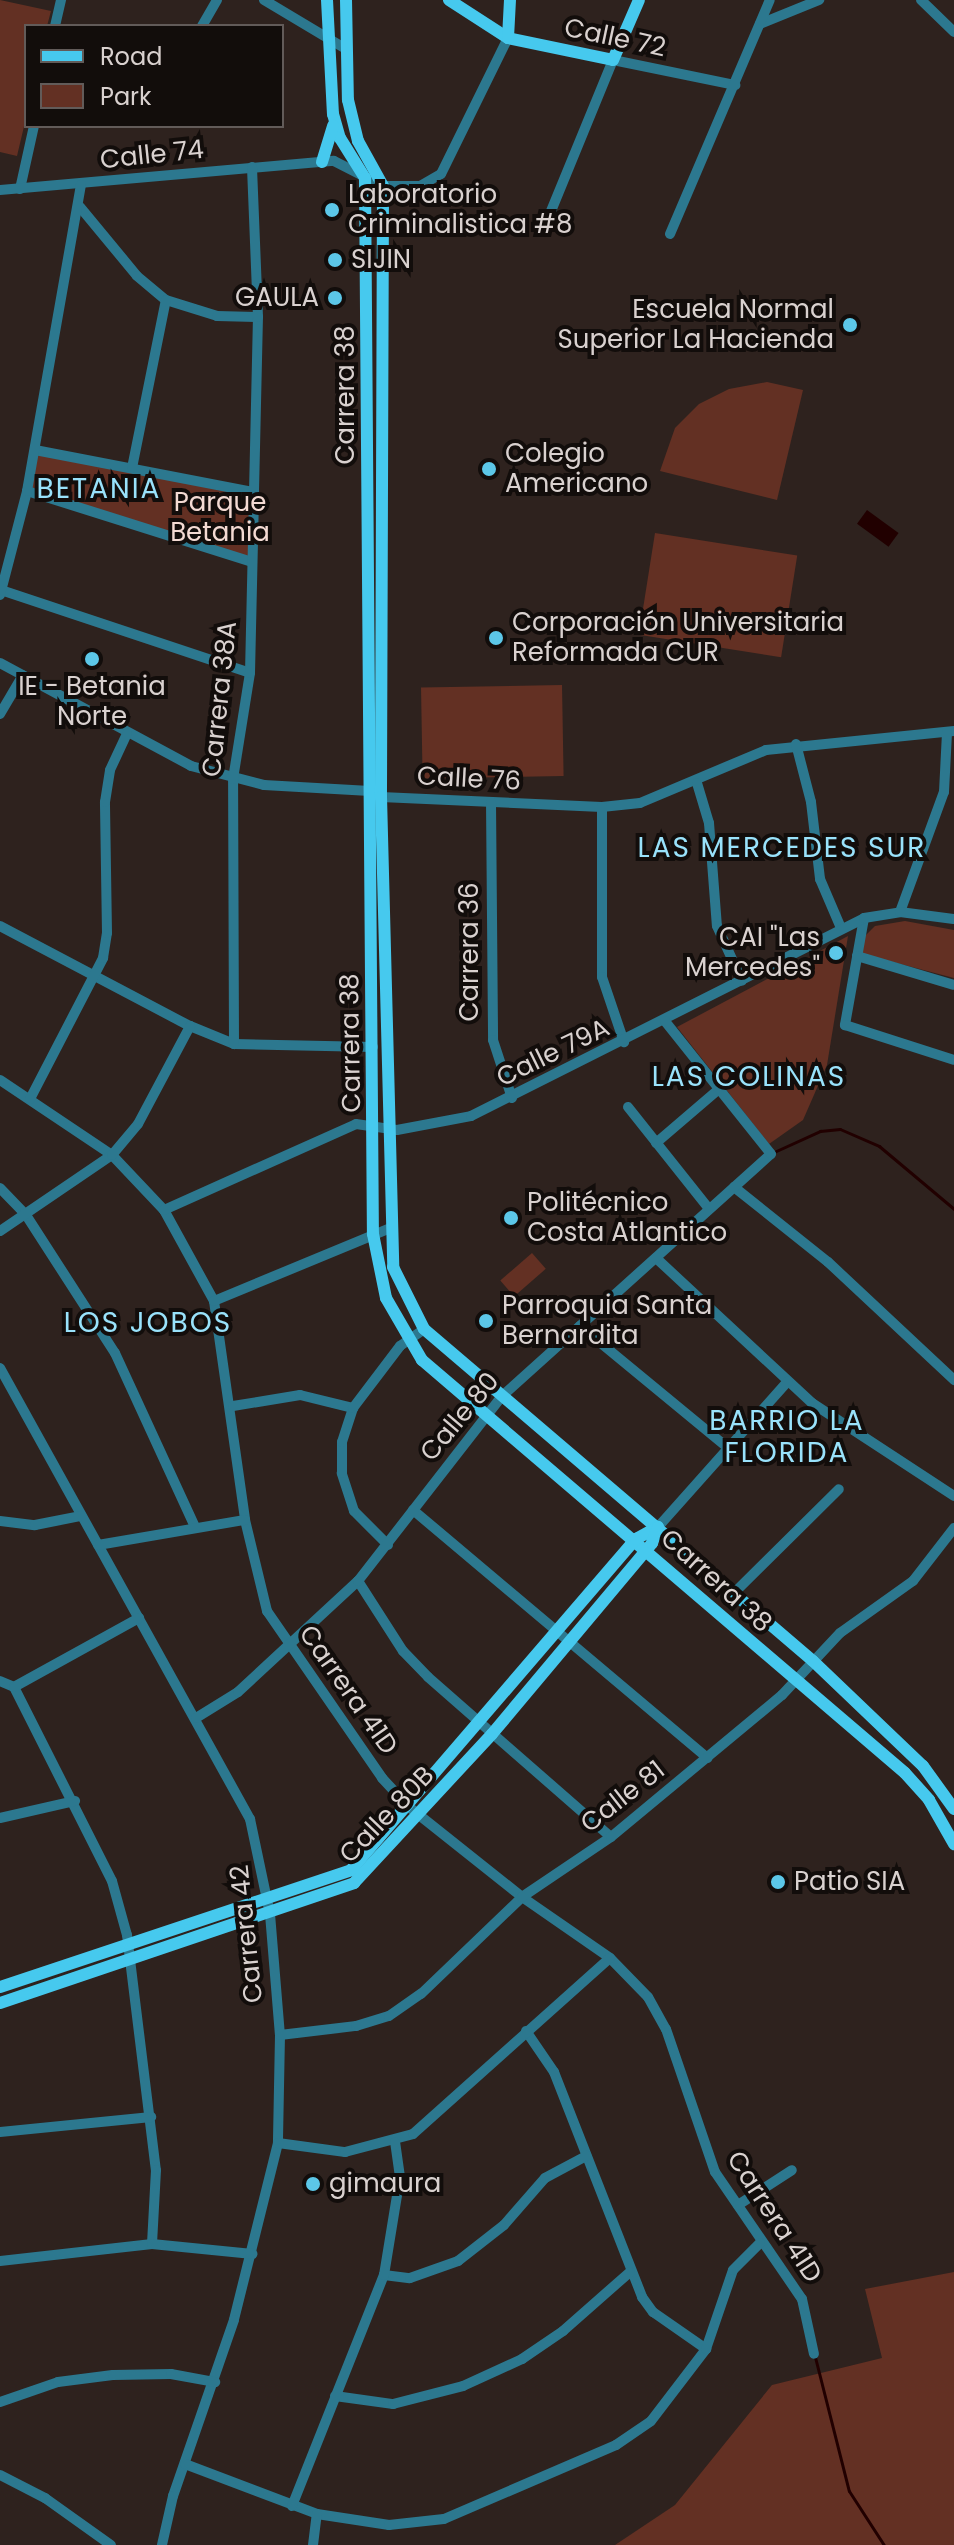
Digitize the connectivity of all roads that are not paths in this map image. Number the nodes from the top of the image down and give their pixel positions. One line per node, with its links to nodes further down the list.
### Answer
1 (61, 0): 12 (street)
2 (217, 0): 13 (street)
3 (264, 0): 17 (street)
4 (327, 0): 17 (main road)
5 (346, 0): 18 (main road, Carrera 38)
6 (449, 0): 16 (main road, Calle 72)
7 (510, 0): 16 (main road)
8 (639, 0): 19 (main road)
9 (770, 0): 14 (street)
10 (819, 0): 14 (street)
11 (921, 0): 15 (street)
12 (55, 24)
13 (203, 24)
14 (760, 24): 20 (street)
15 (954, 32)
16 (508, 38): 19 (main road, Calle 72); 27 (street, Calle 74)
17 (328, 39): 18 (street); 21 (main road)
18 (346, 49): 27 (main road, Carrera 38)
19 (613, 60): 20 (street, Calle 72); 31 (street)
20 (735, 85): 32 (street)
21 (333, 114): 23 (main road); 25 (main road)
22 (34, 128): 28 (street)
23 (322, 162): 24 (street, Calle 74); 25 (street, Calle 74)
24 (252, 167): 26 (street, Calle 74); 34 (street, Carrera 38A)
25 (365, 178): 27 (street, Calle 74); 50 (main road, Carrera 38)
26 (81, 185): 28 (street, Calle 74); 30 (street)
27 (383, 186): 50 (main road, Carrera 38)
28 (20, 189): 29 (street, Calle 74)
29 (0, 190)
30 (80, 207): 33 (street); 35 (street)
31 (549, 216)
32 (670, 234)
33 (166, 300): 34 (street); 36 (street)
34 (258, 317): 38 (street, Carrera 38A)
35 (35, 450): 36 (street); 37 (street)
36 (132, 468): 38 (street)
37 (27, 491): 39 (street); 40 (street)
38 (254, 492): 39 (street, Carrera 38A)
39 (252, 562): 42 (street, Carrera 38A)
40 (1, 592): 42 (street)
41 (0, 663): 43 (street, Calle 76)
42 (250, 673): 48 (street, Carrera 38A)
43 (23, 675): 44 (street); 46 (street, Calle 76)
44 (0, 714)
45 (950, 732): 47 (street, Calle 76); 53 (street)
46 (127, 734): 48 (street, Calle 76); 59 (street)
47 (796, 744): 49 (street, Calle 76); 57 (street)
48 (233, 779): 50 (street, Calle 76); 65 (street, Carrera 38A)
49 (697, 783): 52 (street, Calle 76); 60 (street)
50 (375, 794): 51 (street, Calle 76); 66 (main road, Carrera 38); 74 (main road, Carrera 38)
51 (491, 802): 52 (street, Calle 76); 70 (street, Carrera 36)
52 (602, 807): 64 (street)
53 (900, 912): 54 (street, Calle 79A); 55 (street, Calle 79A)
54 (864, 918): 57 (street, Calle 79A); 58 (street)
55 (954, 919)
56 (0, 926): 59 (street)
57 (841, 928): 60 (street, Calle 79A)
58 (857, 956): 61 (street); 67 (street)
59 (96, 979): 63 (street); 71 (street)
60 (742, 981): 62 (street, Calle 79A)
61 (954, 985)
62 (665, 1021): 64 (street, Calle 79A); 69 (street)
63 (190, 1026): 65 (street); 76 (street)
64 (624, 1042): 70 (street, Calle 79A)
65 (234, 1044): 66 (street)
66 (373, 1047): 73 (main road, Carrera 38)
67 (954, 1060)
68 (0, 1080): 71 (street, Carrera 41D)
69 (719, 1089): 75 (street); 77 (street, Calle 80)
70 (512, 1098): 74 (street, Calle 79A)
71 (30, 1099): 76 (street, Carrera 41D)
72 (628, 1107): 75 (street)
73 (374, 1123): 74 (street); 80 (street); 84 (main road, Carrera 38)
74 (386, 1130): 82 (main road, Carrera 38)
75 (656, 1143): 79 (street)
76 (112, 1155): 80 (street, Carrera 41D); 81 (street)
77 (734, 1187): 79 (street, Calle 80); 91 (street)
78 (0, 1188): 81 (street)
79 (709, 1209): 85 (street, Calle 80)
80 (164, 1210): 86 (street, Carrera 41D)
81 (26, 1215): 83 (street); 104 (street)
82 (388, 1229): 84 (street); 88 (main road, Carrera 38)
83 (0, 1231)
84 (373, 1234): 86 (street); 89 (main road, Carrera 38)
85 (656, 1258): 87 (street, Calle 80); 92 (street)
86 (214, 1301): 94 (street, Carrera 41D)
87 (580, 1326): 93 (street, Calle 80); 97 (street)
88 (424, 1329): 89 (street); 93 (main road, Carrera 38)
89 (408, 1340): 95 (street); 96 (main road, Carrera 38)
90 (0, 1368): 101 (street, Carrera 42)
91 (954, 1380)
92 (788, 1381): 97 (street, Calle 80B); 99 (street)
93 (501, 1397): 96 (street, Calle 80); 105 (main road, Carrera 38)
94 (233, 1406): 95 (street); 102 (street, Carrera 41D)
95 (353, 1408): 109 (street)
96 (486, 1416): 100 (street, Calle 80); 107 (main road, Carrera 38)
97 (729, 1449): 105 (street, Calle 80B)
98 (839, 1489): 112 (street)
99 (954, 1496)
100 (413, 1510): 109 (street, Calle 80); 114 (street)
101 (81, 1516): 103 (street); 108 (street, Carrera 42)
102 (245, 1520): 104 (street); 116 (street, Carrera 41D)
103 (0, 1521)
104 (195, 1527): 108 (street)
105 (658, 1527): 107 (main road, Calle 80B); 110 (main road, Calle 80B); 112 (main road, Carrera 38)
106 (954, 1528): 117 (street, Calle 81)
107 (636, 1539): 110 (main road, Carrera 38); 114 (main road, Calle 80B)
108 (98, 1545): 113 (street, Carrera 42)
109 (388, 1545): 111 (street, Calle 80)
110 (647, 1549): 115 (main road, Calle 80B); 119 (main road, Carrera 38)
111 (358, 1581): 116 (street, Calle 80); 122 (street)
112 (735, 1592): 117 (main road, Carrera 38)
113 (139, 1618): 120 (street); 121 (street, Carrera 42)
114 (557, 1631): 115 (street); 122 (main road, Calle 80B)
115 (568, 1641): 123 (main road, Calle 80B); 124 (street)
116 (291, 1646): 121 (street, Calle 80); 126 (street, Carrera 41D)
117 (813, 1661): 119 (street, Calle 81); 127 (main road, Carrera 38)
118 (0, 1681): 120 (street)
119 (795, 1681): 124 (street, Calle 81); 131 (main road, Carrera 38)
120 (14, 1687): 125 (street)
121 (196, 1718): 132 (street, Carrera 42)
122 (479, 1724): 123 (street); 126 (main road, Calle 80B)
123 (492, 1734): 128 (main road, Calle 80B); 130 (street)
124 (708, 1758): 130 (street, Calle 81)
125 (75, 1801): 129 (street); 135 (street)
126 (409, 1807): 128 (street, Carrera 41D); 132 (main road, Calle 80B)
127 (954, 1809)
128 (420, 1817): 133 (street, Carrera 41D); 134 (main road, Calle 80B)
129 (0, 1818)
130 (611, 1837): 133 (street, Calle 81)
131 (954, 1844)
132 (268, 1897): 134 (street, Carrera 42); 135 (main road, Calle 80B)
133 (522, 1897): 136 (street, Carrera 41D); 141 (street, Calle 81)
134 (270, 1914): 137 (main road, Calle 80B); 141 (street, Carrera 42)
135 (129, 1943): 137 (street); 138 (main road, Calle 80B)
136 (610, 1958): 140 (street); 148 (street, Carrera 41D)
137 (132, 1961): 139 (main road, Calle 80B); 142 (street)
138 (0, 1987)
139 (0, 2003)
140 (526, 2031): 144 (street); 146 (street)
141 (280, 2035): 145 (street, Carrera 42)
142 (151, 2117): 143 (street); 150 (street)
143 (0, 2132)
144 (395, 2142): 145 (street); 154 (street)
145 (278, 2143): 151 (street, Carrera 42)
146 (586, 2156): 153 (street); 154 (street)
147 (792, 2170): 148 (street)
148 (738, 2205): 149 (street, Carrera 41D)
149 (760, 2243): 155 (street); 156 (street, Carrera 41D)
150 (152, 2244): 151 (street); 152 (street)
151 (253, 2254): 157 (street, Carrera 42)
152 (0, 2261)
153 (630, 2272): 155 (street); 158 (street)
154 (384, 2275): 158 (street)
155 (706, 2349): 163 (street)
156 (814, 2354)
157 (215, 2382): 159 (street); 160 (street, Carrera 42)
158 (335, 2396): 162 (street)
159 (0, 2402)
160 (185, 2464): 162 (street); 165 (street, Carrera 42)
161 (0, 2475): 164 (street)
162 (292, 2506): 163 (street)
163 (317, 2514): 166 (street)
164 (111, 2545)
165 (162, 2545)
166 (313, 2545)

